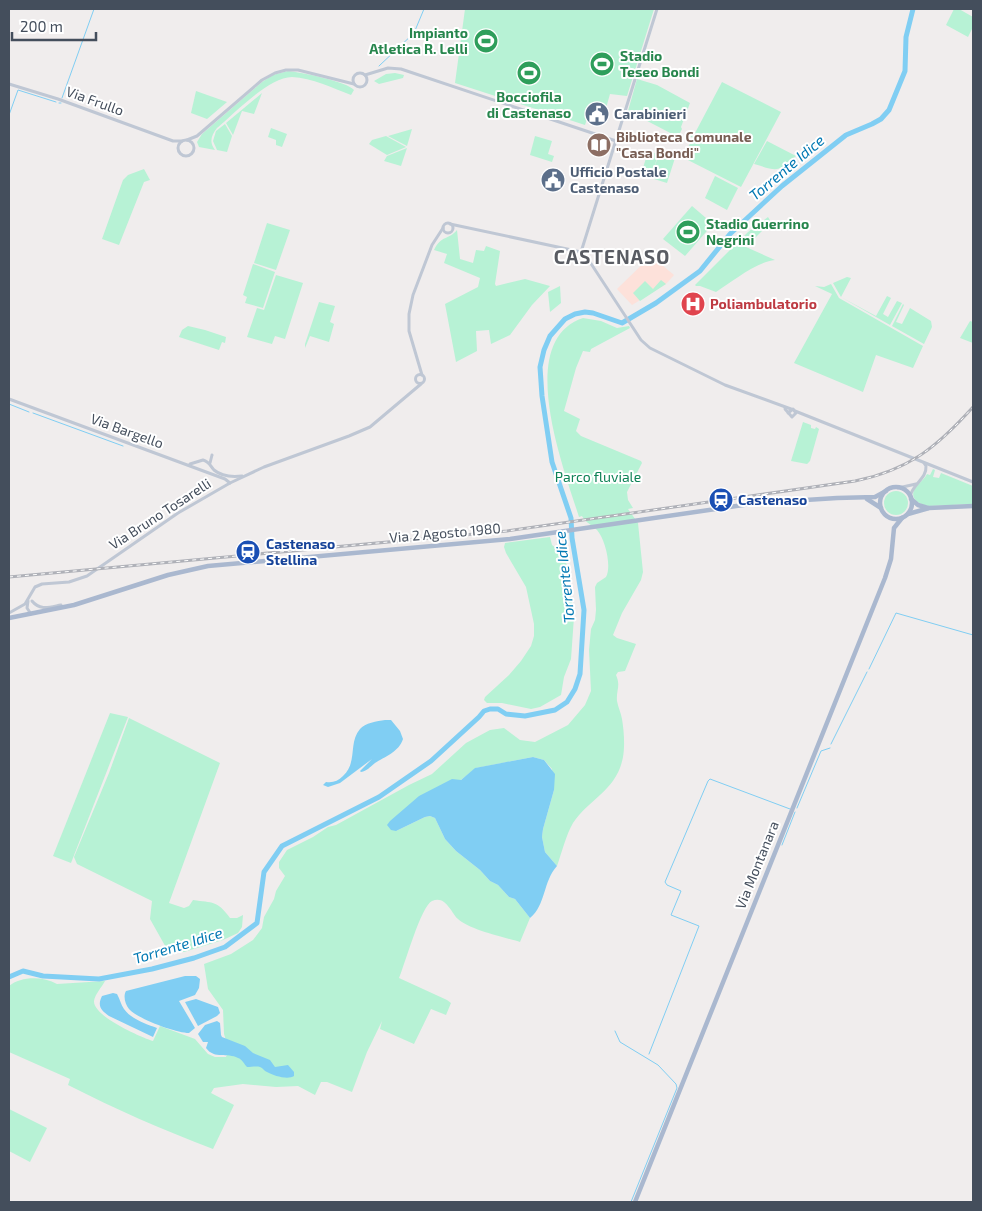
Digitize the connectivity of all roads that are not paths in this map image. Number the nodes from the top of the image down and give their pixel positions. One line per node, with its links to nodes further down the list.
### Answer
1 (657, 9): 13 (street)
2 (365, 74): 3 (street); 4 (street); 5 (street)
3 (373, 74): 5 (street); 13 (street)
4 (354, 78): 6 (street); 8 (street)
5 (367, 80): 8 (street)
6 (344, 81): 8 (street); 9 (street)
7 (9, 84): 11 (street, Via Frullo)
8 (354, 84)
9 (197, 136): 10 (street); 14 (street)
10 (187, 140): 12 (street); 14 (street)
11 (173, 141): 12 (street, Via Frullo); 15 (street)
12 (182, 141): 15 (street)
13 (616, 141): 22 (street)
14 (193, 144): 15 (street)
15 (178, 147)
16 (450, 224): 17 (street); 18 (street); 19 (street)
17 (467, 226): 19 (street); 22 (street)
18 (443, 228): 20 (street); 21 (street, Via Bruno Tosarelli)
19 (452, 231): 20 (street)
20 (448, 233): 21 (street)
21 (435, 240): 23 (street, Via Bruno Tosarelli)
22 (581, 252): 29 (street)
23 (418, 364): 24 (street, Via Bruno Tosarelli); 25 (street, Via Bruno Tosarelli)
24 (422, 375): 25 (street); 26 (street)
25 (416, 378): 26 (street); 27 (street, Via Bruno Tosarelli)
26 (421, 384): 27 (street, Via Bruno Tosarelli)
27 (409, 393): 38 (street, Via Bruno Tosarelli)
28 (9, 399): 36 (street, Via Bargello)
29 (782, 407): 30 (street); 31 (street)
30 (793, 410): 31 (street); 32 (street); 33 (street)
31 (788, 413): 32 (street)
32 (794, 416): 33 (street)
33 (807, 416): 35 (street)
34 (212, 456): 37 (street)
35 (923, 462): 41 (street); 42 (street)
36 (187, 464): 37 (street); 40 (street, Via Bargello)
37 (210, 464): 39 (street)
38 (245, 475): 39 (street); 40 (street, Via Bruno Tosarelli)
39 (229, 476): 40 (street)
40 (230, 482): 53 (street, Via Bruno Tosarelli)
41 (973, 482)
42 (916, 484): 43 (street); 46 (street)
43 (898, 488): 44 (main road); 46 (main road)
44 (886, 491): 45 (main road, Via 2 Agosto 1980); 48 (main road)
45 (866, 498): 48 (main road); 54 (main road, Via 2 Agosto 1980)
46 (910, 498): 49 (main road); 51 (main road)
47 (973, 506): 49 (main road)
48 (881, 508): 50 (main road)
49 (929, 508): 51 (main road)
50 (884, 514): 51 (main road); 52 (main road, Via Montanara)
51 (903, 517): 52 (main road, Via Montanara)
52 (893, 534): 58 (main road, Via Montanara)
53 (30, 601): 54 (street); 55 (street); 56 (street)
54 (84, 603): 56 (main road, Via 2 Agosto 1980)
55 (9, 613)
56 (31, 614): 57 (main road)
57 (9, 618)
58 (635, 1202)

